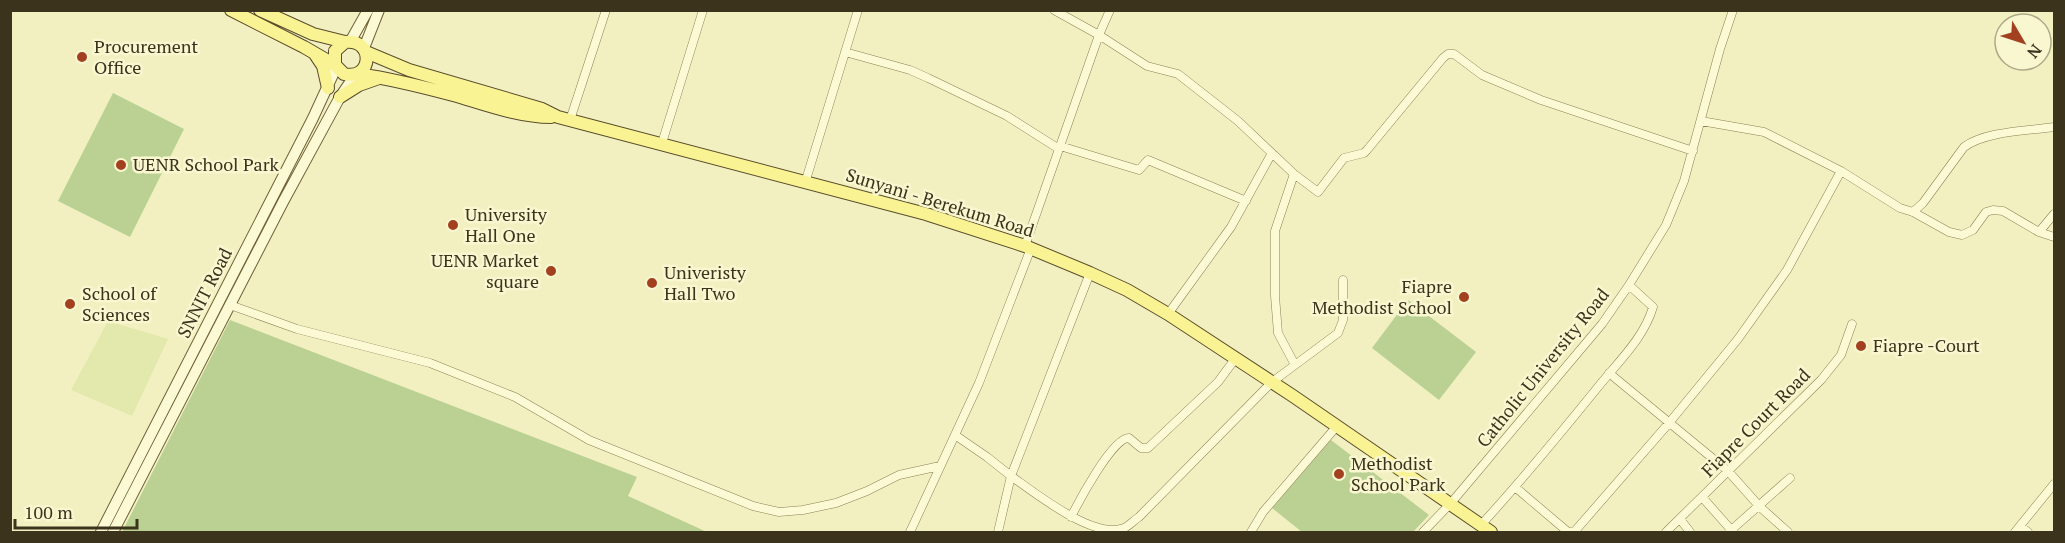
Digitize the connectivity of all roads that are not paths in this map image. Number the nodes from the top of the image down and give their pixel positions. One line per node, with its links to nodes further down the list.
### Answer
1 (231, 10): 15 (main road)
2 (260, 10): 12 (main road)
3 (368, 10): 12 (street)
4 (379, 10): 13 (street)
5 (606, 10): 21 (street)
6 (703, 10): 24 (street)
7 (858, 10): 14 (street)
8 (1054, 10): 11 (street)
9 (1110, 10): 11 (street)
10 (1733, 10): 22 (street, Catholic University Road)
11 (1099, 35): 25 (street); 27 (street)
12 (347, 42): 13 (main road); 16 (main road)
13 (365, 50): 17 (main road); 21 (main road, Sunyani - Berekum Road)
14 (845, 51): 25 (street); 30 (street)
15 (314, 53): 16 (main road); 19 (main road)
16 (335, 66): 17 (main road); 19 (street, SNNIT Road)
17 (356, 74): 18 (main road, Sunyani - Berekum Road); 20 (street, SNNIT Road)
18 (381, 78): 20 (main road); 21 (main road, Sunyani - Berekum Road)
19 (328, 88): 47 (street, SNNIT Road)
20 (340, 97): 40 (street, SNNIT Road)
21 (564, 118): 24 (main road, Sunyani - Berekum Road)
22 (1701, 121): 26 (street, Catholic University Road); 28 (street)
23 (2055, 127): 32 (street)
24 (662, 143): 30 (main road, Sunyani - Berekum Road)
25 (1060, 148): 31 (street); 36 (street)
26 (1693, 151): 29 (street); 39 (street, Catholic University Road)
27 (1272, 153): 29 (street); 31 (street)
28 (1841, 171): 32 (street); 49 (street)
29 (1294, 174): 44 (street)
30 (806, 183): 36 (main road, Sunyani - Berekum Road)
31 (1246, 201): 41 (street)
32 (1913, 212): 34 (street)
33 (2055, 214): 34 (street)
34 (2039, 232): 35 (street)
35 (2055, 237)
36 (1028, 247): 37 (main road, Sunyani - Berekum Road); 51 (street)
37 (1090, 273): 41 (main road, Sunyani - Berekum Road); 54 (street)
38 (1343, 280): 44 (street)
39 (1629, 285): 45 (street); 59 (street, Catholic University Road)
40 (230, 305): 47 (street, SNNIT Road); 52 (street)
41 (1168, 314): 43 (main road, Sunyani - Berekum Road)
42 (1852, 324): 53 (street, Fiapre Court Road)
43 (1235, 359): 46 (main road, Sunyani - Berekum Road); 61 (street)
44 (1295, 365): 46 (street)
45 (1610, 373): 49 (street); 57 (street)
46 (1272, 382): 50 (main road, Sunyani - Berekum Road); 61 (street)
47 (170, 408): 48 (street, SNNIT Road)
48 (163, 423): 65 (street, SNNIT Road); 66 (street, SNNIT Road)
49 (1669, 423): 53 (street); 71 (street)
50 (1337, 426): 59 (main road, Sunyani - Berekum Road); 69 (street)
51 (955, 435): 52 (street); 54 (street)
52 (940, 466): 67 (street)
53 (1728, 471): 58 (street, Fiapre Court Road); 60 (street)
54 (1011, 476): 61 (street); 68 (street)
55 (1790, 478): 60 (street)
56 (2055, 484): 64 (street)
57 (1515, 487): 63 (street); 71 (street)
58 (1702, 497): 62 (street, Fiapre Court Road); 74 (street)
59 (1451, 503): 63 (main road, Sunyani - Berekum Road); 70 (street, Catholic University Road)
60 (1760, 507): 74 (street); 75 (street)
61 (1071, 517)
62 (1680, 519): 72 (street, Fiapre Court Road); 73 (street)
63 (1486, 529)
64 (2018, 529): 76 (street)
65 (101, 532)
66 (113, 532)
67 (910, 532)
68 (998, 532)
69 (1251, 532)
70 (1423, 532)
71 (1570, 532)
72 (1666, 532)
73 (1690, 532)
74 (1731, 532)
75 (1788, 532)
76 (2028, 532)

